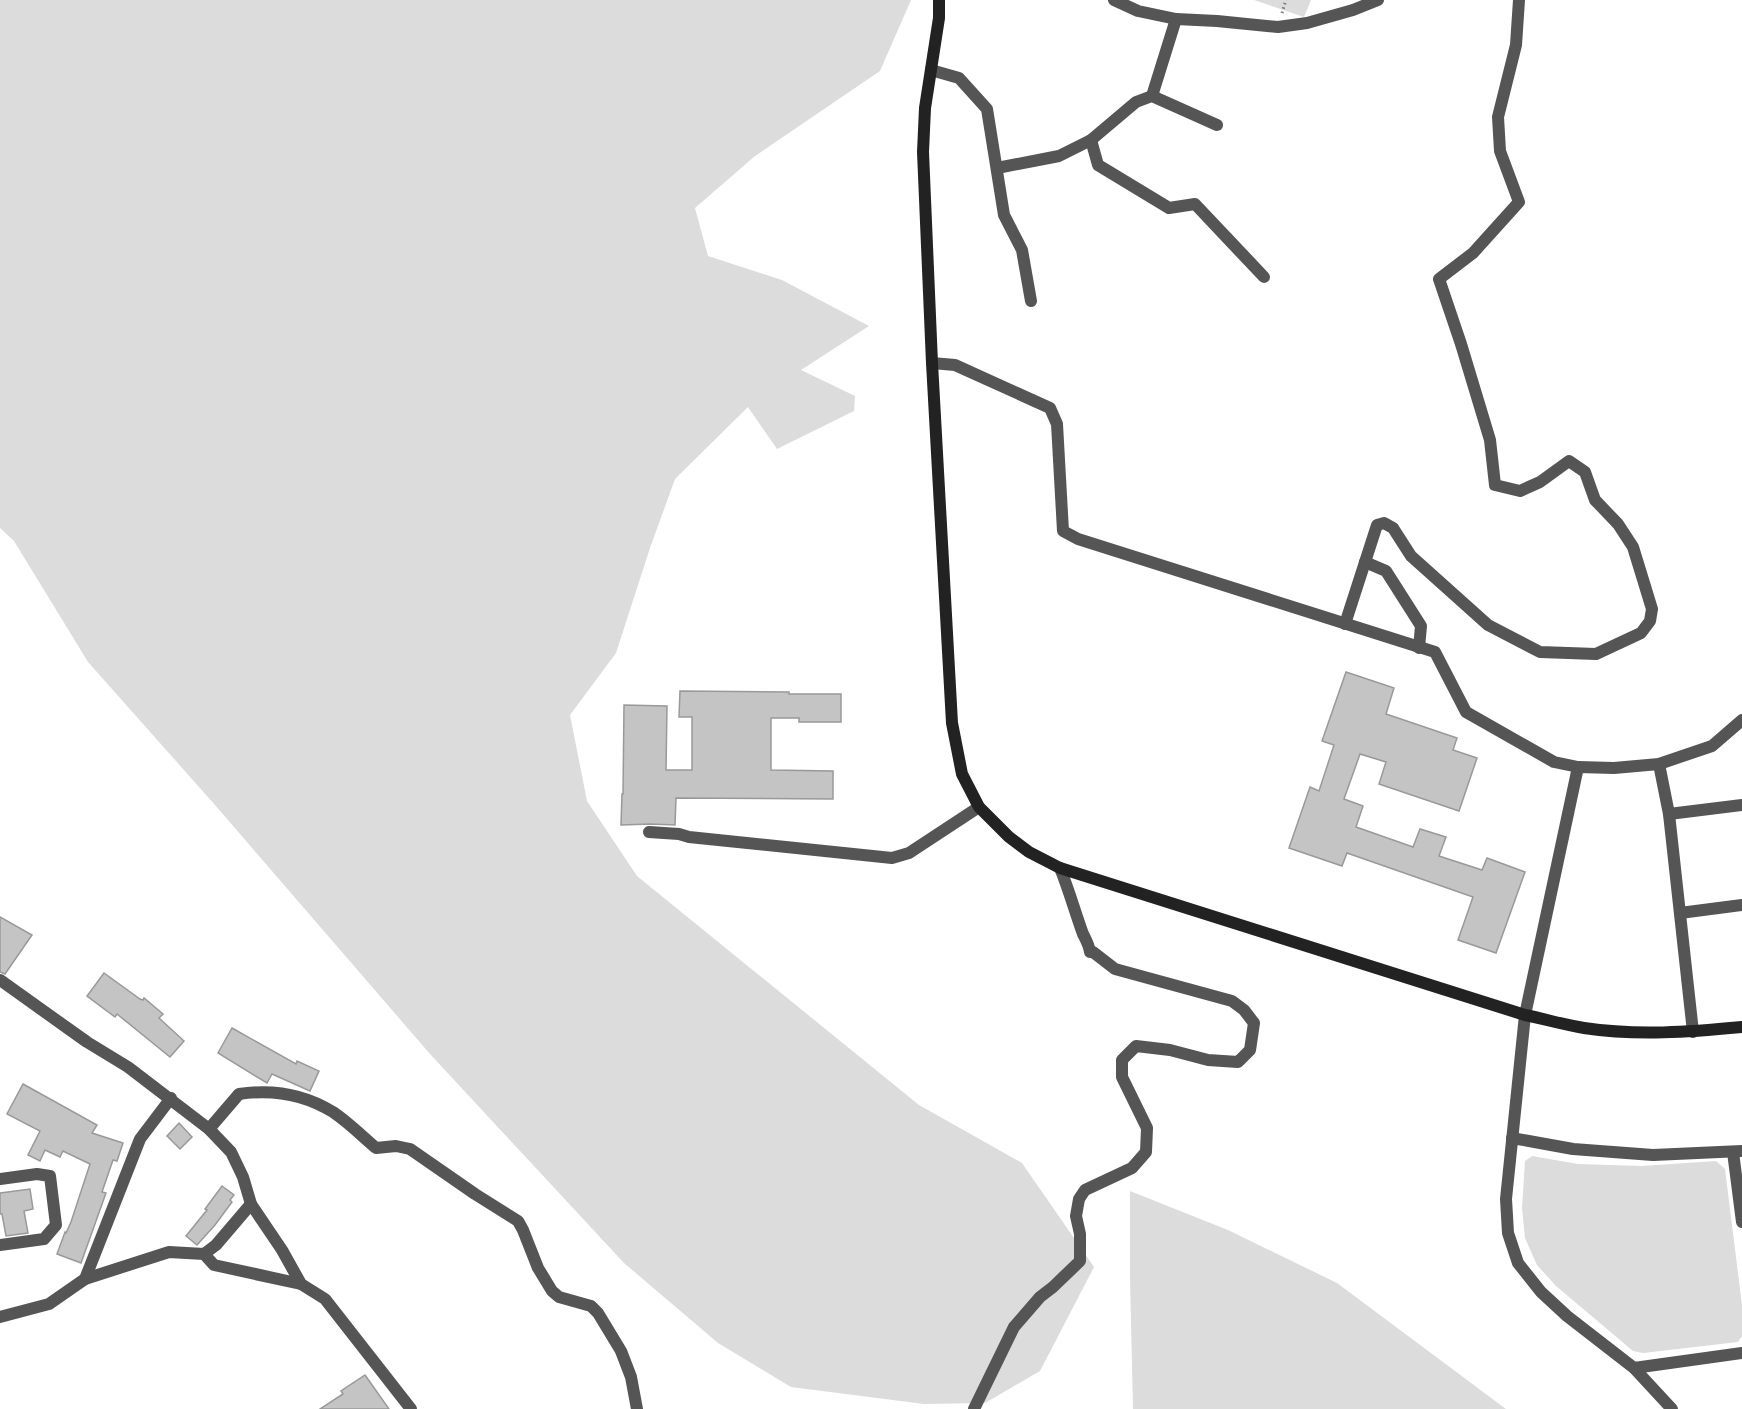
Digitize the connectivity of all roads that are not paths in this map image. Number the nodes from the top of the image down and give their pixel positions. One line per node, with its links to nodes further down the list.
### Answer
1 (939, 0): 6 (street)
2 (1114, 0): 5 (street)
3 (1378, 0): 5 (street)
4 (1520, 0): 14 (street)
5 (1176, 19): 7 (street)
6 (931, 70): 10 (street); 13 (street)
7 (1152, 96): 8 (street); 9 (street)
8 (1217, 125)
9 (1091, 140): 10 (street); 11 (street)
10 (997, 168): 12 (street)
11 (1264, 277)
12 (1031, 301)
13 (932, 363): 15 (street); 21 (street)
14 (1365, 562): 15 (street); 16 (street)
15 (1345, 624): 16 (street)
16 (1419, 648): 19 (street)
17 (1742, 720): 18 (street)
18 (1659, 764): 19 (street); 22 (street)
19 (1578, 767): 28 (street)
20 (1742, 805): 22 (street)
21 (980, 807): 23 (street); 24 (street)
22 (1669, 814): 26 (street)
23 (649, 832)
24 (1060, 868): 28 (street); 47 (street)
25 (1742, 905): 26 (street)
26 (1680, 914): 30 (street)
27 (0, 980): 31 (street)
28 (1525, 1015): 30 (street); 33 (street)
29 (1742, 1027): 30 (street)
30 (1692, 1032)
31 (171, 1098): 32 (street); 40 (street)
32 (209, 1129): 36 (street); 46 (street)
33 (1512, 1138): 34 (street); 44 (street)
34 (1737, 1152): 37 (street)
35 (0, 1179): 38 (street)
36 (251, 1204): 39 (street); 41 (street)
37 (1742, 1222)
38 (0, 1245)
39 (204, 1254): 40 (street); 41 (street)
40 (85, 1279): 42 (street)
41 (301, 1284): 45 (street)
42 (0, 1317)
43 (1742, 1353): 44 (street)
44 (1634, 1368): 48 (street)
45 (411, 1409)
46 (636, 1409)
47 (974, 1409)
48 (1672, 1409)

